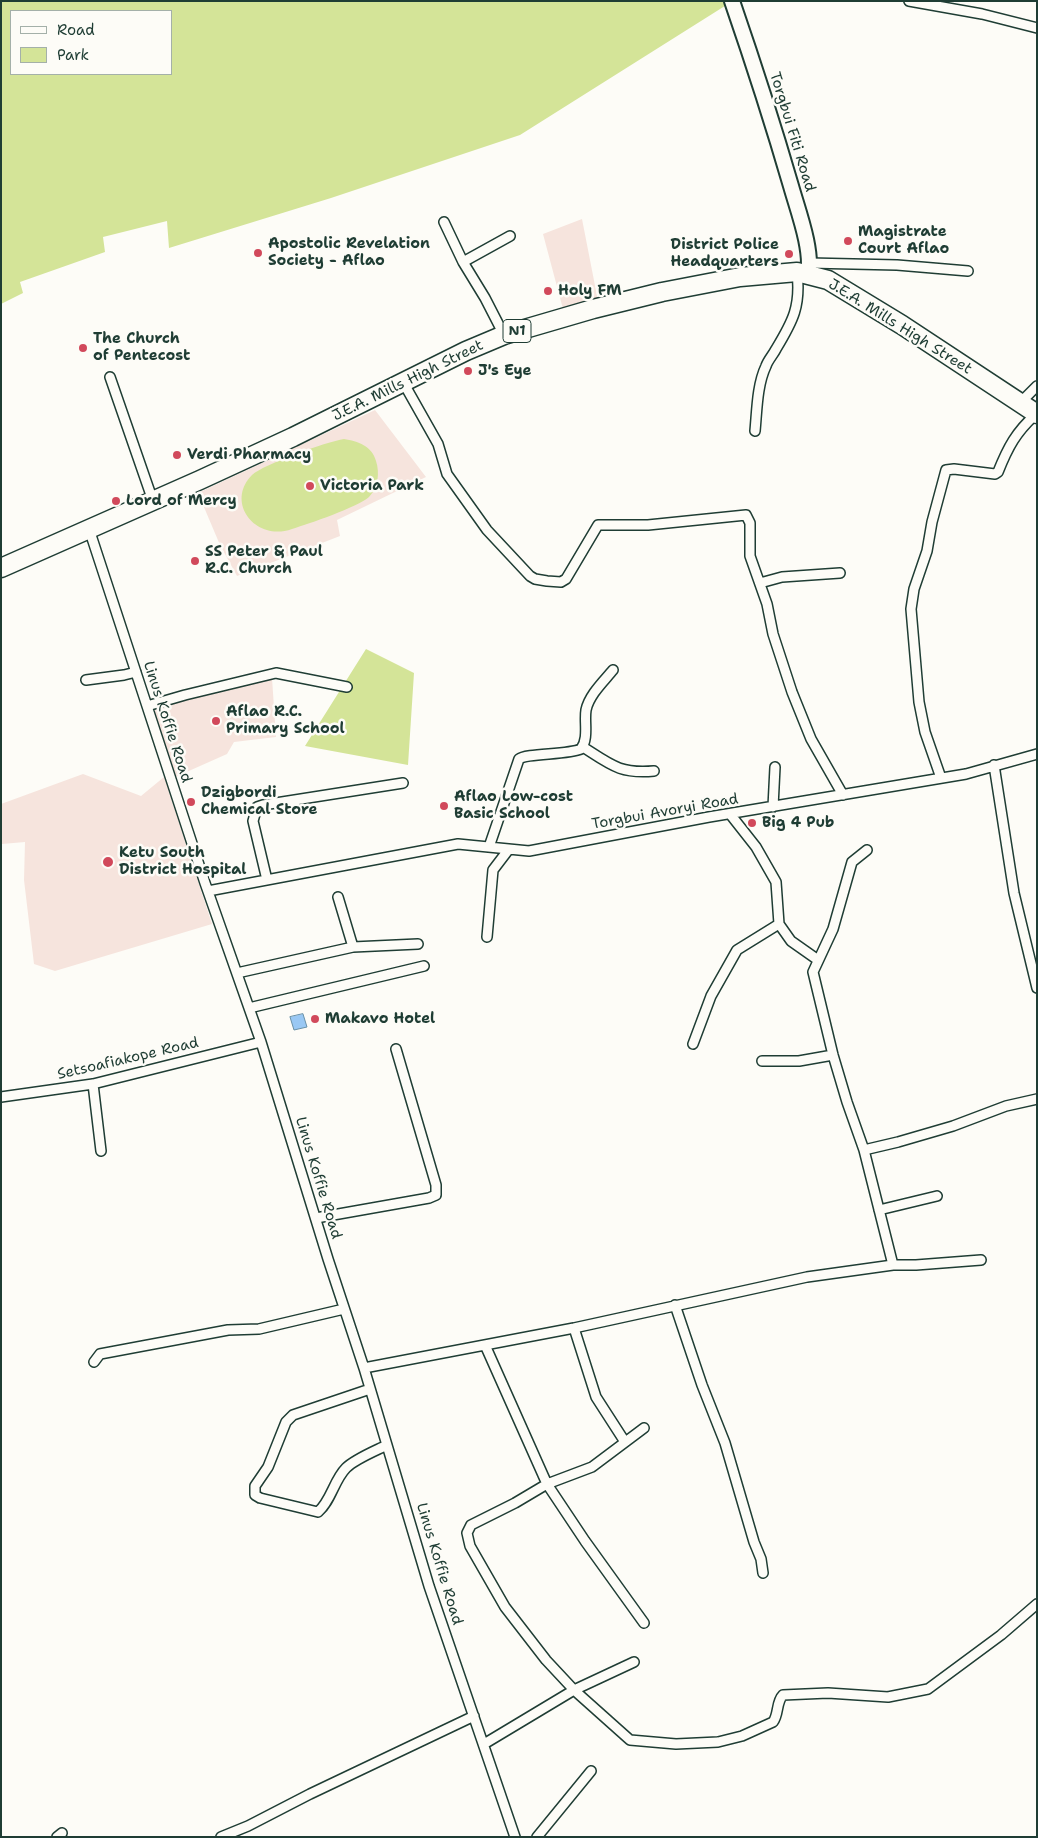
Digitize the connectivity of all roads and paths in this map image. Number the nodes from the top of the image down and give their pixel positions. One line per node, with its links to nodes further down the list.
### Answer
1 (732, 1): 7 (street, Torgbui Fiti Road)
2 (909, 1): 3 (street)
3 (1037, 28)
4 (444, 222): 6 (street)
5 (510, 236): 6 (street)
6 (463, 262): 9 (street)
7 (805, 270): 8 (street); 9 (highway, J.E.A. Mills High Street / N1); 13 (highway, J.E.A. Mills High Street / N1); 15 (street)
8 (968, 270)
9 (504, 335): 11 (highway, J.E.A. Mills High Street / N1)
10 (110, 377): 16 (street)
11 (403, 382): 16 (highway, J.E.A. Mills High Street / N1); 20 (street)
12 (1037, 386): 13 (street)
13 (1020, 403): 14 (highway, J.E.A. Mills High Street / N1)
14 (1036, 414): 31 (street)
15 (755, 431)
16 (153, 501): 17 (highway, J.E.A. Mills High Street / N1)
17 (89, 529): 18 (highway, J.E.A. Mills High Street / N1); 22 (street, Linus Koffie Road)
18 (1, 568)
19 (840, 573): 20 (street)
20 (760, 583): 33 (street)
21 (613, 670): 26 (street)
22 (136, 672): 23 (street); 25 (street, Linus Koffie Road)
23 (86, 680)
24 (347, 686): 25 (street)
25 (148, 706): 40 (street, Linus Koffie Road)
26 (583, 747): 30 (street); 36 (street)
27 (1037, 754): 28 (street, Torgbui Avoryi Road)
28 (994, 765): 31 (street, Torgbui Avoryi Road); 49 (street)
29 (775, 767): 34 (street)
30 (654, 771)
31 (941, 778): 33 (street, Torgbui Avoryi Road)
32 (403, 783): 39 (street)
33 (843, 795): 34 (street, Torgbui Avoryi Road)
34 (773, 807): 35 (street, Torgbui Avoryi Road)
35 (730, 814): 37 (street, Torgbui Avoryi Road); 42 (street)
36 (489, 847): 37 (street, Torgbui Avoryi Road); 39 (street, Torgbui Avoryi Road)
37 (509, 849): 43 (street)
38 (867, 850): 46 (street)
39 (267, 880): 40 (street, Torgbui Avoryi Road)
40 (208, 891): 48 (street, Linus Koffie Road)
41 (338, 897): 45 (street)
42 (779, 924): 46 (street); 52 (street)
43 (487, 937)
44 (418, 944): 45 (street)
45 (353, 947): 48 (street)
46 (818, 960): 54 (street)
47 (424, 966): 50 (street)
48 (237, 973): 50 (street, Linus Koffie Road)
49 (1037, 988)
50 (249, 1008): 51 (street, Linus Koffie Road)
51 (261, 1042): 56 (street, Setsoafiakope Road); 63 (street, Linus Koffie Road)
52 (693, 1044)
53 (396, 1049): 63 (street)
54 (833, 1055): 55 (street); 59 (street)
55 (762, 1061)
56 (93, 1084): 57 (street, Setsoafiakope Road); 60 (street)
57 (1, 1097)
58 (1037, 1099): 59 (street)
59 (864, 1150): 62 (street)
60 (101, 1151)
61 (937, 1196): 62 (street)
62 (879, 1210): 65 (street)
63 (316, 1218): 67 (street, Linus Koffie Road)
64 (981, 1260): 65 (street)
65 (893, 1265): 66 (street)
66 (675, 1305): 68 (street); 77 (street)
67 (344, 1309): 70 (street); 71 (street, Linus Koffie Road)
68 (574, 1328): 69 (street); 74 (street)
69 (485, 1345): 71 (street); 76 (street)
70 (94, 1362)
71 (364, 1368): 72 (street, Linus Koffie Road)
72 (370, 1389): 75 (street, Linus Koffie Road); 75 (street)
73 (644, 1428): 74 (street)
74 (625, 1442): 76 (street)
75 (387, 1444): 82 (street, Linus Koffie Road)
76 (547, 1484): 79 (street); 81 (street)
77 (763, 1573)
78 (1037, 1604): 81 (street)
79 (644, 1623)
80 (634, 1662): 81 (street)
81 (574, 1690): 83 (street)
82 (474, 1716): 83 (street, Linus Koffie Road); 85 (street)
83 (484, 1744): 86 (street, Linus Koffie Road)
84 (591, 1771): 87 (street)
85 (221, 1837)
86 (515, 1837)
87 (537, 1837)

